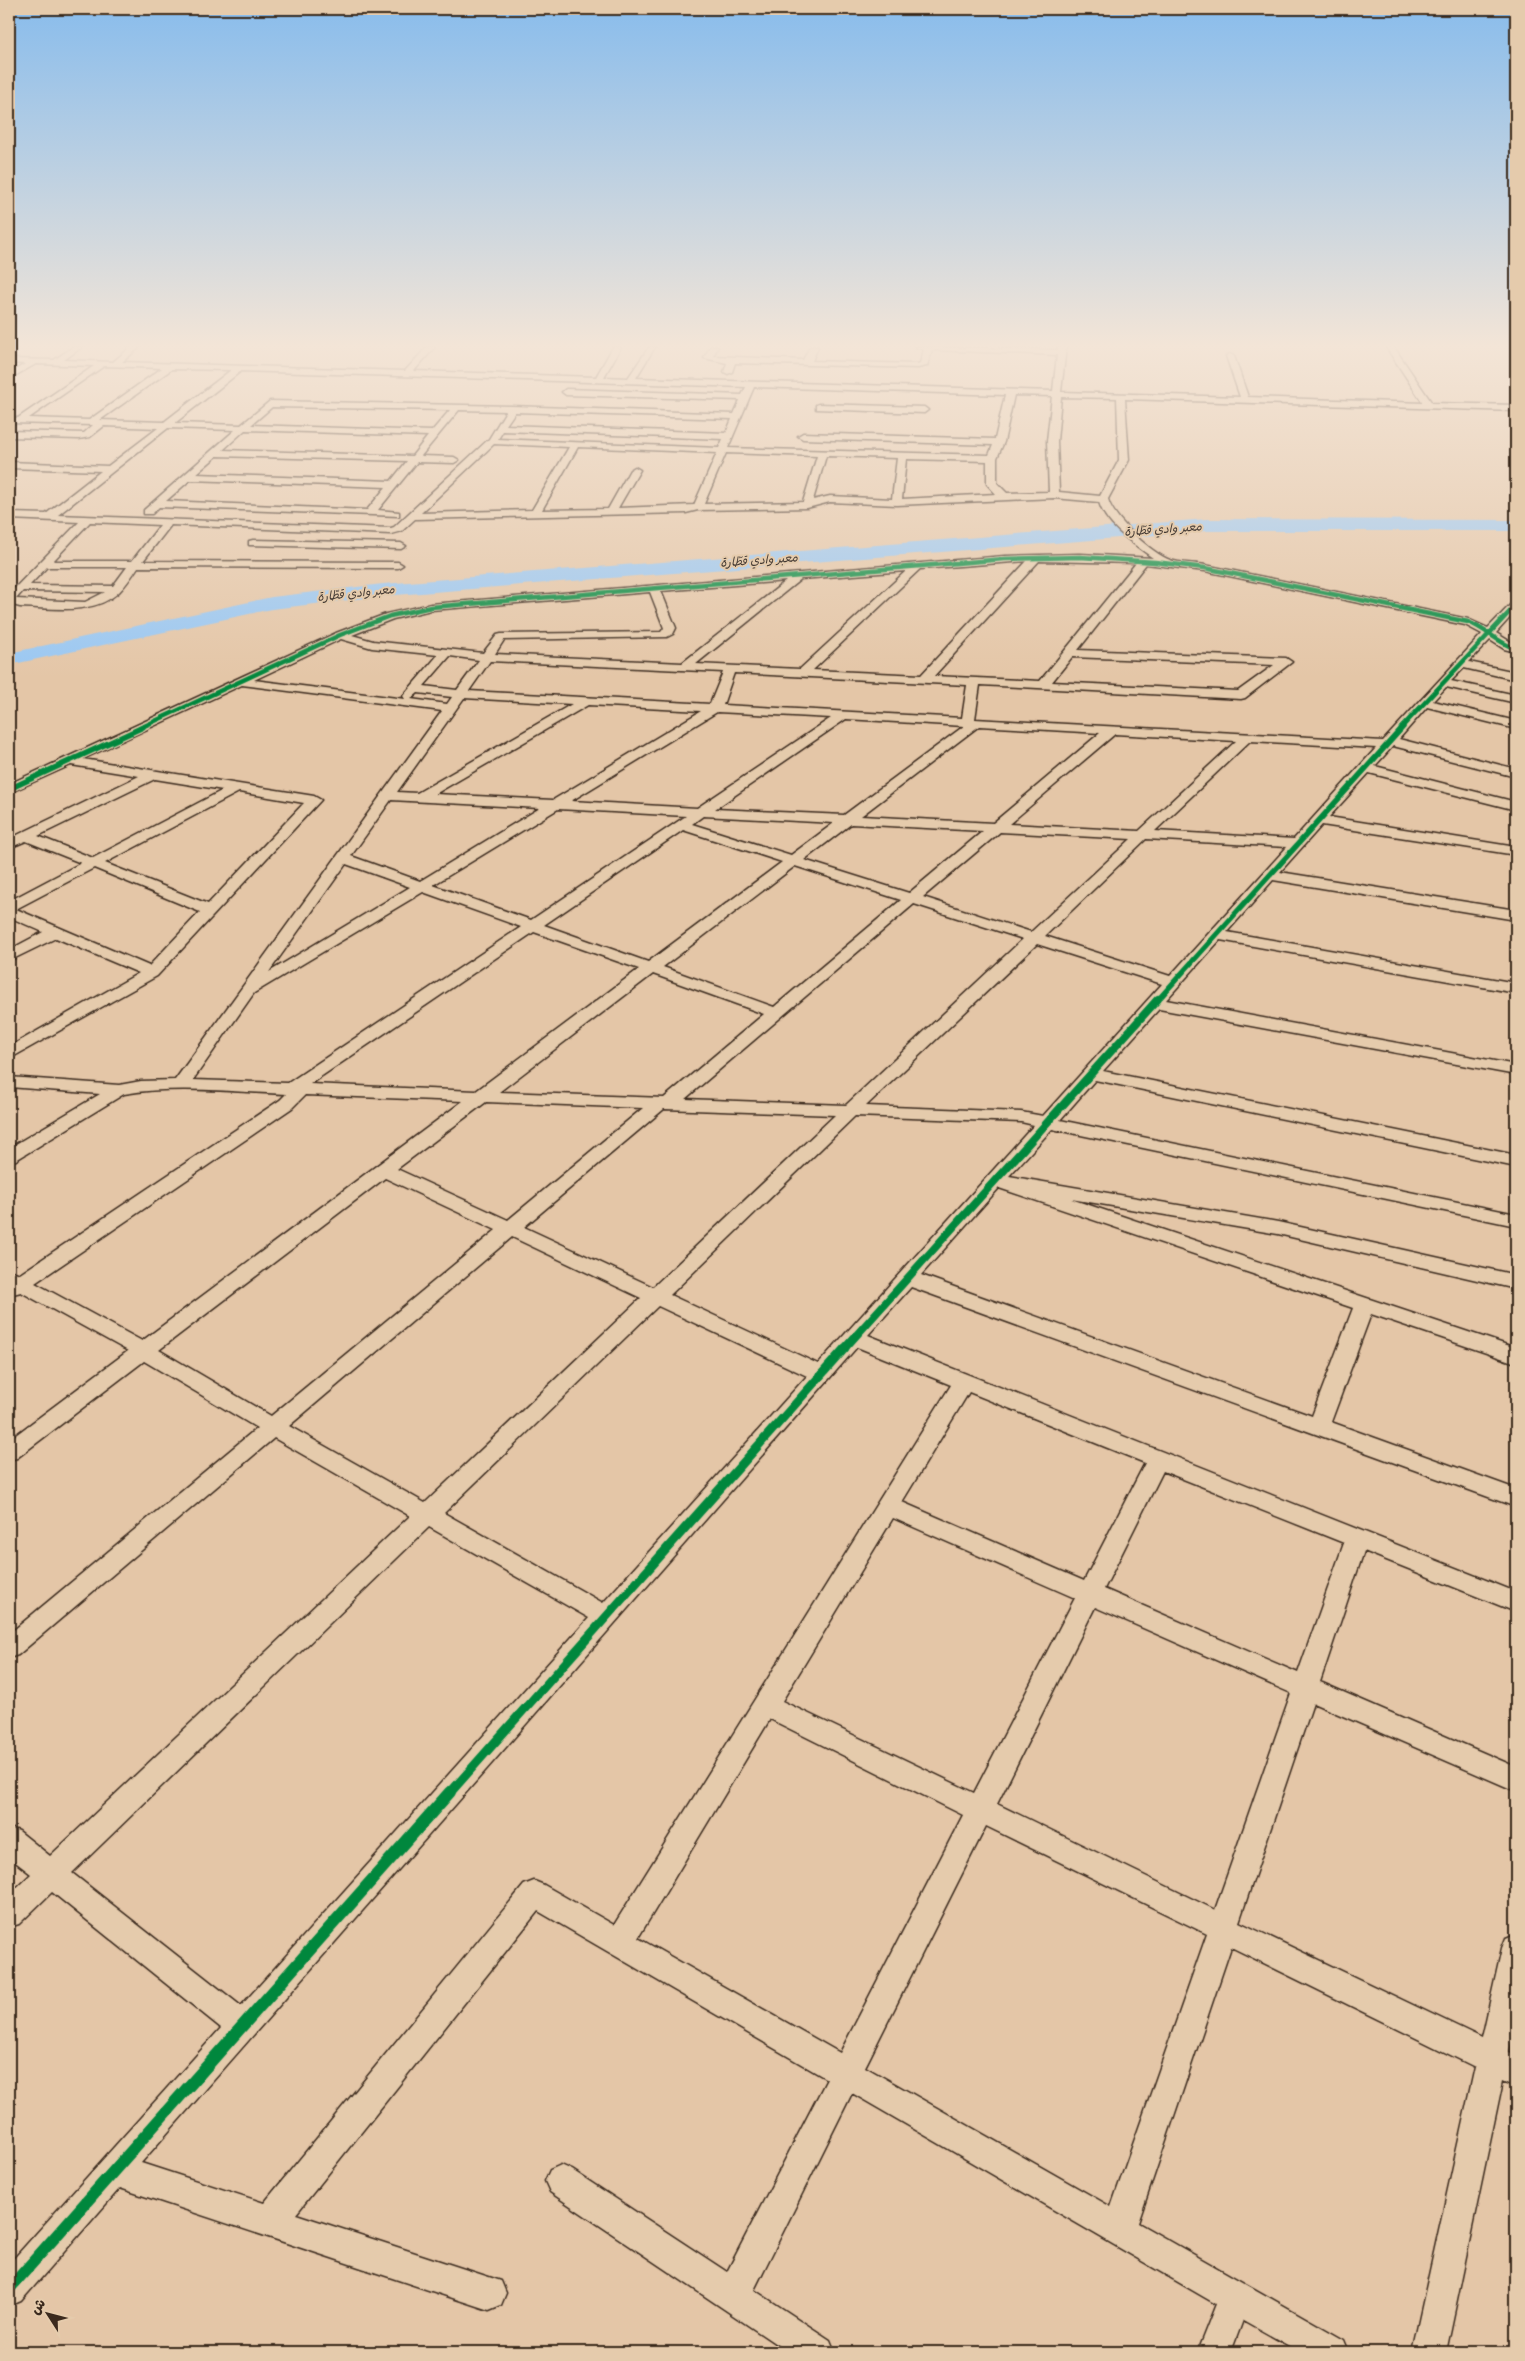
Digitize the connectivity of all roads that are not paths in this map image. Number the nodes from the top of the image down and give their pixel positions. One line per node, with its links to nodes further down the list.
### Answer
1 (125, 457): 16 (street)
2 (210, 457): 18 (street)
3 (381, 457): 12 (street)
4 (475, 457): 33 (street)
5 (568, 457): 31 (street)
6 (718, 457): 26 (street)
7 (821, 457): 25 (street)
8 (902, 457): 23 (street)
9 (967, 457): 13 (street)
10 (1053, 457): 21 (street)
11 (1124, 457): 22 (street)
12 (414, 458): 14 (street); 19 (street)
13 (992, 458): 20 (street)
14 (454, 460)
15 (9, 465): 16 (street)
16 (110, 469): 34 (street)
17 (635, 470): 28 (street)
18 (187, 477): 19 (street); 24 (street)
19 (394, 484): 29 (street)
20 (1004, 496): 21 (street); 23 (street)
21 (1054, 496): 22 (street)
22 (1104, 499): 37 (street)
23 (897, 502): 25 (street)
24 (157, 504): 27 (street); 29 (street)
25 (807, 505): 26 (street)
26 (698, 507): 28 (street)
27 (148, 512)
28 (611, 512): 31 (street)
29 (370, 513): 30 (street)
30 (395, 514)
31 (535, 514): 33 (street)
32 (9, 516): 34 (street)
33 (412, 516): 38 (street)
34 (49, 517): 35 (street)
35 (88, 518): 36 (street); 43 (street)
36 (168, 522): 38 (street); 44 (street)
37 (1119, 523): 41 (street)
38 (260, 526): 40 (street)
39 (401, 546): 40 (street)
40 (247, 548): 45 (street)
41 (1147, 556): 42 (street); 54 (street); 58 (street)
42 (1037, 557): 47 (street); 65 (street)
43 (43, 564): 44 (street); 49 (street)
44 (134, 564): 45 (street); 51 (street)
45 (230, 565): 46 (street)
46 (398, 565)
47 (917, 566): 48 (street); 63 (street)
48 (798, 576): 50 (street); 61 (street)
49 (20, 588): 51 (street); 52 (street)
50 (654, 588): 55 (street); 59 (street)
51 (116, 589): 52 (street)
52 (9, 601)
53 (1516, 605): 54 (street)
54 (1490, 634): 56 (street); 60 (street)
55 (340, 635): 57 (street); 66 (street)
56 (1516, 650)
57 (446, 653): 59 (street); 70 (street)
58 (1069, 653): 69 (street); 69 (street)
59 (487, 657): 61 (street); 71 (street)
60 (1462, 664): 64 (street); 68 (street)
61 (685, 667): 62 (street)
62 (730, 669): 63 (street); 77 (street)
63 (804, 673): 65 (street)
64 (1516, 676)
65 (924, 679): 67 (street)
66 (243, 682): 74 (street); 84 (street)
67 (974, 682): 69 (street); 79 (street)
68 (1444, 682): 72 (street); 75 (street)
69 (1043, 685)
70 (414, 690): 71 (street); 74 (street)
71 (460, 694): 73 (street); 76 (street)
72 (1516, 699)
73 (587, 701): 77 (street); 91 (street)
74 (403, 702): 76 (street)
75 (1424, 703): 80 (street); 83 (street)
76 (450, 708): 90 (street)
77 (715, 708): 78 (street); 92 (street)
78 (844, 715): 79 (street); 94 (street)
79 (972, 722): 81 (street); 95 (street)
80 (1516, 725)
81 (1112, 730): 82 (street); 98 (street)
82 (1247, 737): 83 (street); 100 (street)
83 (1388, 743): 85 (street); 86 (street)
84 (69, 762): 87 (street); 89 (street)
85 (1366, 768): 93 (street); 96 (street)
86 (1516, 773)
87 (152, 775): 88 (street); 99 (street)
88 (237, 788): 106 (street); 111 (street)
89 (9, 789)
90 (387, 796): 91 (street); 104 (street)
91 (419, 798): 92 (street)
92 (555, 805): 94 (street); 108 (street)
93 (1516, 806)
94 (700, 813): 95 (street); 97 (street)
95 (847, 820): 98 (street); 105 (street)
96 (1319, 820): 101 (street); 103 (street)
97 (681, 825): 105 (street); 114 (street)
98 (996, 828): 100 (street); 109 (street)
99 (26, 836): 102 (street); 106 (street)
100 (1143, 836): 101 (street); 117 (street)
101 (1298, 843): 107 (street)
102 (9, 844)
103 (1516, 851)
104 (343, 858): 108 (street); 123 (street)
105 (793, 861): 109 (street); 119 (street)
106 (94, 862): 110 (street); 111 (street)
107 (1270, 875): 113 (street); 116 (street)
108 (422, 886): 114 (street); 123 (street)
109 (912, 899): 117 (street); 125 (street)
110 (9, 907)
111 (210, 910): 120 (street)
112 (9, 912): 115 (street)
113 (1516, 915)
114 (530, 927): 119 (street); 131 (street)
115 (55, 932): 118 (street); 120 (street)
116 (1216, 935): 121 (street); 122 (street)
117 (1035, 938): 121 (street); 135 (street)
118 (9, 956)
119 (652, 968): 125 (street); 133 (street)
120 (151, 973): 126 (street)
121 (1173, 982): 124 (street)
122 (1516, 988)
123 (247, 992): 130 (street)
124 (1154, 1003): 127 (street); 128 (street)
125 (776, 1014): 134 (street)
126 (9, 1054)
127 (1516, 1070)
128 (1091, 1074): 136 (street); 138 (street)
129 (9, 1082): 132 (street)
130 (180, 1085): 131 (street); 132 (street)
131 (296, 1089): 133 (street); 145 (street)
132 (119, 1090): 137 (street)
133 (482, 1096): 134 (street); 139 (street)
134 (665, 1103): 135 (street); 142 (street)
135 (851, 1110): 136 (street); 146 (street)
136 (1047, 1123): 140 (street); 141 (street)
137 (9, 1156)
138 (1516, 1161)
139 (384, 1170): 142 (street); 149 (street)
140 (996, 1180): 143 (street); 144 (street); 147 (street)
141 (1516, 1220)
142 (511, 1228): 146 (street); 154 (street)
143 (908, 1278): 148 (street); 153 (street)
144 (1516, 1282)
145 (13, 1284): 149 (street)
146 (655, 1298): 151 (street); 159 (street)
147 (1364, 1306): 150 (street); 153 (street)
148 (854, 1338): 151 (street); 152 (street)
149 (144, 1351): 154 (street); 155 (street)
150 (1516, 1356)
151 (821, 1374): 163 (street)
152 (964, 1382): 156 (street); 158 (street)
153 (1318, 1425): 157 (street)
154 (272, 1428): 159 (street); 164 (street)
155 (9, 1452)
156 (1158, 1459): 160 (street); 161 (street)
157 (1516, 1498)
158 (888, 1506): 161 (street); 166 (street)
159 (428, 1515): 163 (street); 170 (street)
160 (1357, 1539): 162 (street); 165 (street)
161 (1090, 1594): 165 (street); 168 (street)
162 (1516, 1602)
163 (606, 1616): 175 (street)
164 (9, 1648)
165 (1306, 1688): 167 (street); 172 (street)
166 (766, 1705): 168 (street); 173 (street)
167 (1516, 1779)
168 (980, 1810): 172 (street); 177 (street)
169 (9, 1840): 170 (street)
170 (51, 1874): 171 (street); 175 (street)
171 (9, 1914)
172 (1223, 1928): 176 (street); 181 (street)
173 (619, 1943): 177 (street); 180 (street)
174 (1516, 1948): 176 (street)
175 (242, 2026): 178 (street)
176 (1504, 2065): 189 (street)
177 (846, 2074): 181 (street); 184 (street)
178 (114, 2170): 180 (street); 182 (street)
179 (561, 2181): 184 (street)
180 (270, 2221): 183 (street)
181 (1119, 2230): 185 (street)
182 (9, 2288)
183 (489, 2293)
184 (733, 2296): 186 (street)
185 (1235, 2297): 187 (street); 188 (street)
186 (818, 2352)
187 (1214, 2352)
188 (1332, 2352)
189 (1428, 2352)

